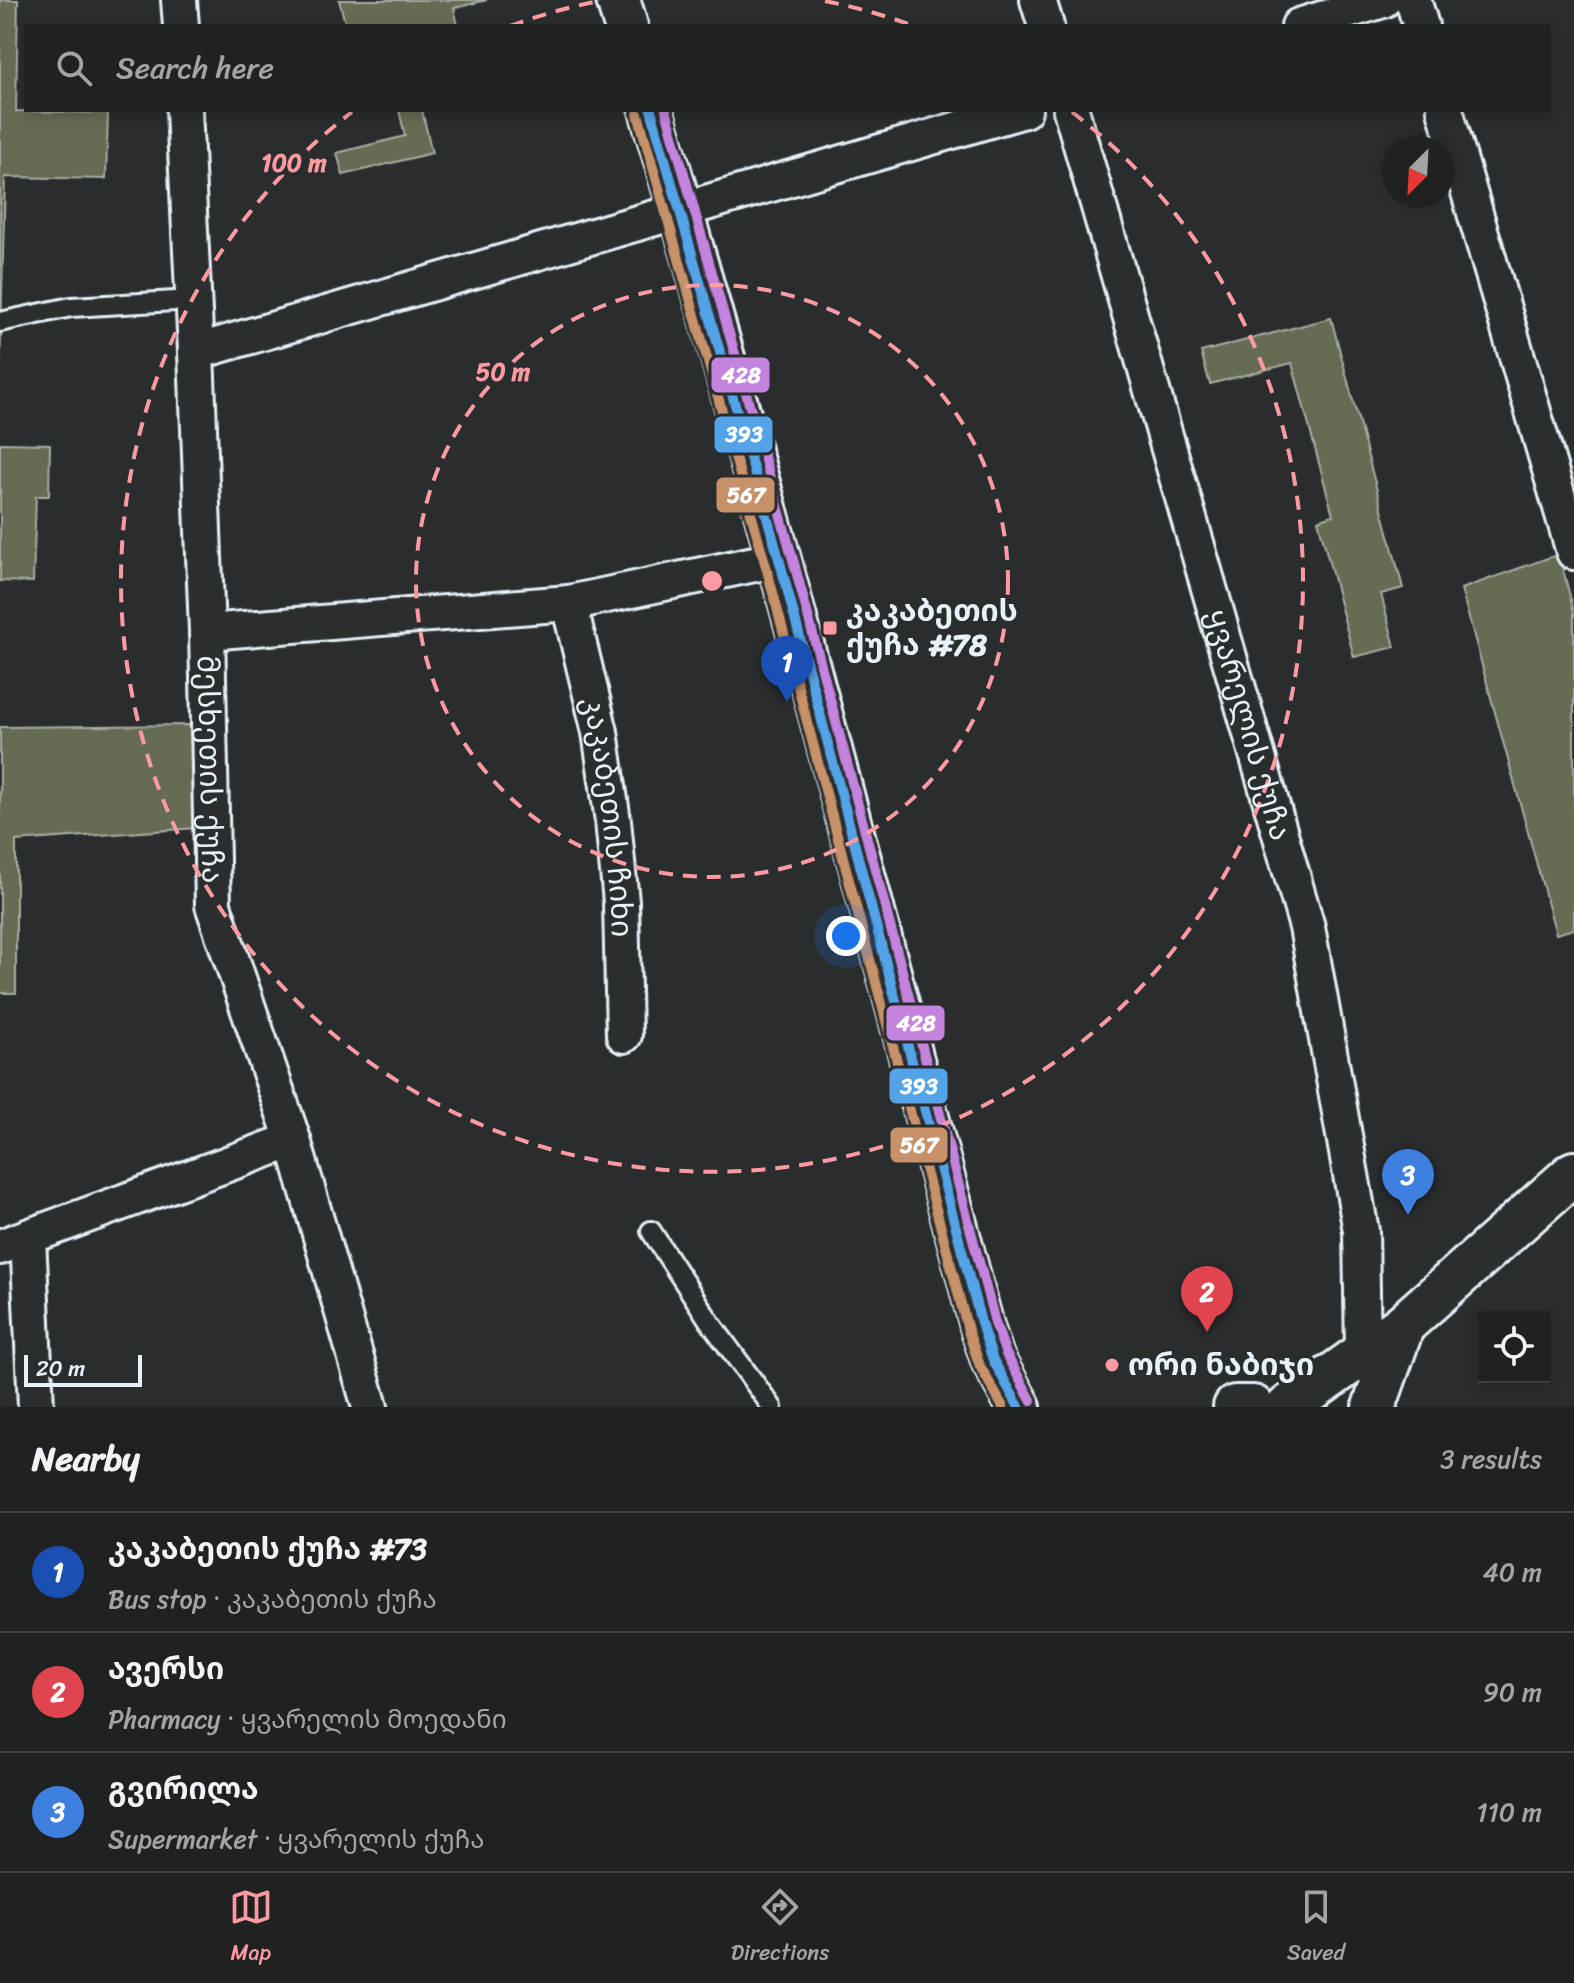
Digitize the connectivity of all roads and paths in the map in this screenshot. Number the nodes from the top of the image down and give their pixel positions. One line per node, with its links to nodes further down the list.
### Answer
1 (179, 0): 6 (street)
2 (618, 0): 7 (street)
3 (1038, 0): 8 (street)
4 (1383, 0): 9 (street)
5 (1413, 0): 10 (street)
6 (181, 24)
7 (625, 24)
8 (1045, 24)
9 (1305, 24)
10 (1420, 24)
11 (184, 112): 17 (street, მესხეთის ქუჩა)
12 (652, 112): 16 (street)
13 (1017, 112): 16 (street)
14 (1072, 112): 30 (street, ყვარელის ქუჩა)
15 (1446, 112): 20 (street)
16 (681, 211): 19 (street); 21 (street)
17 (193, 300): 18 (lane); 19 (street, მესხეთის ქუჩა)
18 (0, 322)
19 (196, 352): 23 (street, მესხეთის ქუჩა)
20 (1574, 552)
21 (778, 559): 22 (street); 34 (street)
22 (569, 603): 23 (street); 24 (street, კაკაბეთის ჩიხი)
23 (207, 632): 25 (street, მესხეთის ქუჩა)
24 (624, 1035)
25 (293, 1140): 28 (street); 32 (street, მესხეთის ქუჩა)
26 (1568, 1186): 29 (street)
27 (651, 1231): 33 (lane)
28 (14, 1242): 31 (street)
29 (1403, 1325): 30 (street); 38 (street)
30 (1363, 1352): 37 (street)
31 (36, 1407)
32 (370, 1407)
33 (772, 1407)
34 (1019, 1407)
35 (1235, 1407): 36 (street)
36 (1253, 1407)
37 (1288, 1407)
38 (1374, 1407)

